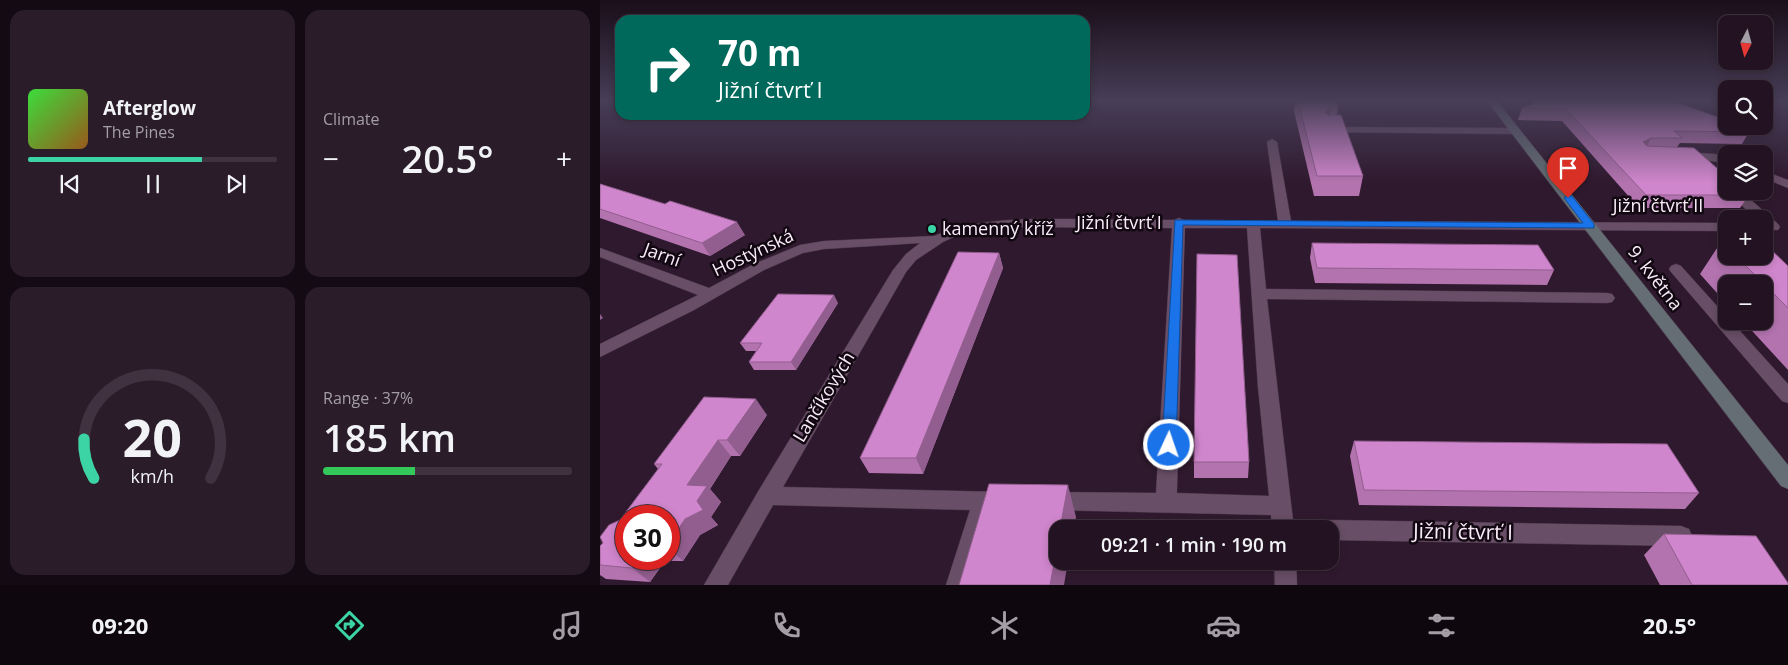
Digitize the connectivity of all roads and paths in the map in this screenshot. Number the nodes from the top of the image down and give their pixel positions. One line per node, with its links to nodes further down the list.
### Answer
1 (1514, 128): 3 (main road, 9. května)
2 (1328, 130): 3 (street)
3 (1516, 131): 14 (main road, 9. května)
4 (1272, 142): 13 (street)
5 (1672, 155): 6 (street)
6 (1718, 158)
7 (1773, 178): 8 (street)
8 (1788, 184)
9 (1741, 200): 10 (street)
10 (1752, 210)
11 (1178, 222): 12 (street, Jižní čtvrť I); 18 (street, Jižní čtvrť I); 30 (street)
12 (1253, 223): 13 (street, Jižní čtvrť I); 23 (street)
13 (1285, 224): 14 (street, Jižní čtvrť I)
14 (1590, 226): 15 (street, Jižní čtvrť II); 27 (main road, 9. května)
15 (1718, 227)
16 (1773, 227): 17 (street)
17 (1788, 227)
18 (956, 231): 19 (street, Lančíkových)
19 (935, 240): 22 (street, Hostýnská); 28 (street, Lančíkových)
20 (600, 252): 22 (street, Jarní)
21 (1676, 269): 26 (street)
22 (710, 294): 25 (street, Hostýnská)
23 (1259, 294): 24 (street); 31 (street)
24 (1607, 298)
25 (600, 351)
26 (1788, 396)
27 (1788, 480)
28 (766, 496): 29 (street); 36 (street, Lančíkových)
29 (983, 501): 30 (street); 37 (street)
30 (1166, 502): 31 (street)
31 (1280, 506): 32 (street)
32 (1282, 520)
33 (1339, 530): 34 (street, Jižní čtvrť I)
34 (1700, 536)
35 (1285, 570): 38 (street)
36 (715, 585)
37 (957, 585)
38 (1286, 585)

